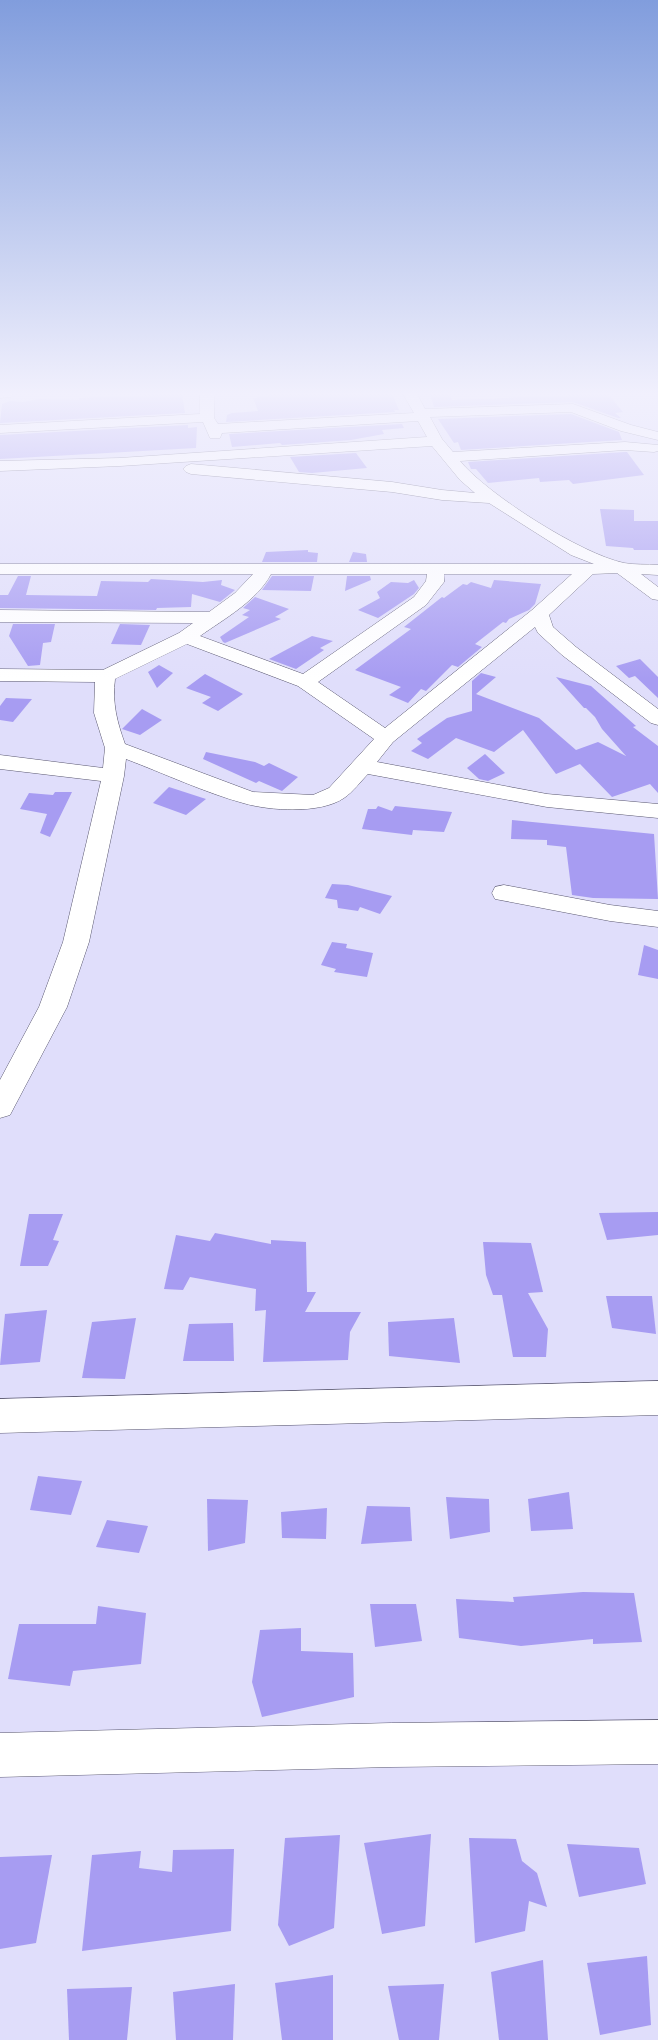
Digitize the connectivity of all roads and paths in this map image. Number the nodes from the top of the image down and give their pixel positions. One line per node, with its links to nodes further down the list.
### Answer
1 (398, 489): 3 (street)
2 (480, 489): 3 (street)
3 (493, 499): 4 (street)
4 (621, 568): 8 (street); 9 (street); 10 (street)
5 (0, 569): 6 (street)
6 (264, 570): 7 (street); 13 (street)
7 (436, 570): 8 (street); 17 (street)
8 (588, 570): 11 (street)
9 (658, 570)
10 (658, 595)
11 (539, 614): 18 (street); 19 (street)
12 (0, 616): 13 (street)
13 (212, 618): 14 (street)
14 (186, 638): 16 (street); 17 (street)
15 (0, 675): 16 (street)
16 (106, 676): 20 (street)
17 (305, 682): 19 (street)
18 (658, 719)
19 (386, 738): 22 (street)
20 (116, 748): 22 (street); 23 (street)
21 (0, 762): 23 (street)
22 (363, 766): 24 (street)
23 (113, 776): 27 (street)
24 (658, 811)
25 (504, 893): 26 (street)
26 (658, 919)
27 (0, 1107)
28 (658, 1398): 29 (street)
29 (0, 1416)
30 (658, 1742): 31 (street)
31 (0, 1755)

